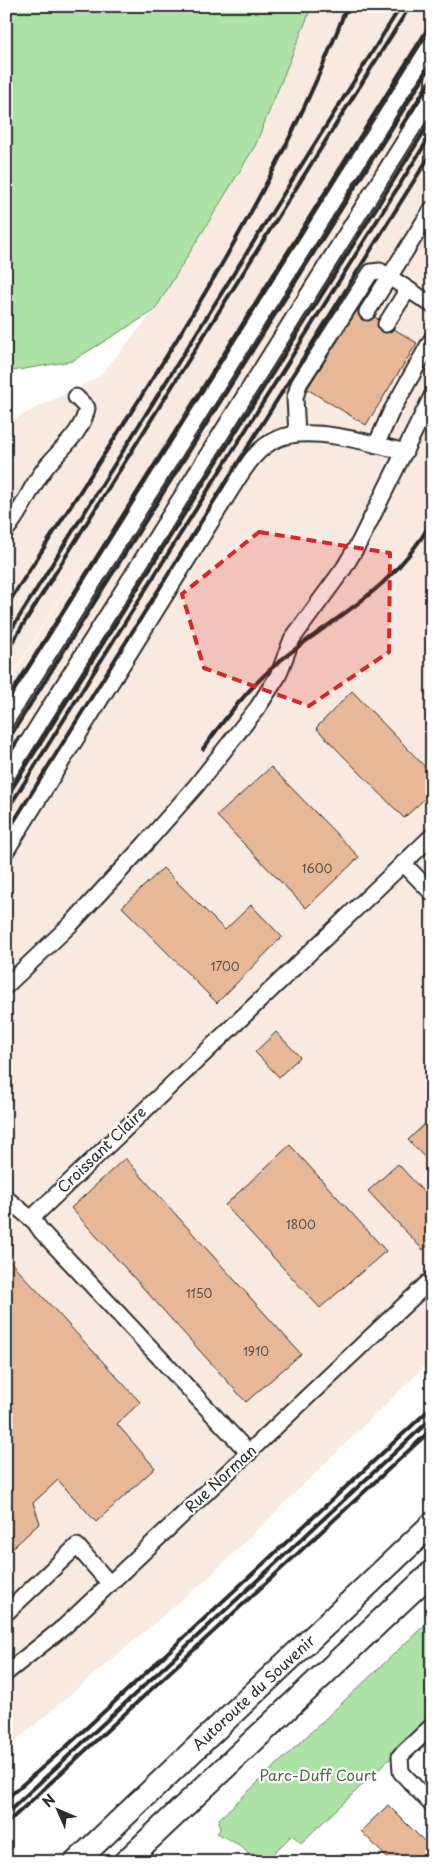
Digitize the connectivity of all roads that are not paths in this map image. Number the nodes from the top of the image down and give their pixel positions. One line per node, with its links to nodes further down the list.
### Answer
1 (432, 43): 16 (street)
2 (432, 96): 17 (street)
3 (432, 209): 4 (street)
4 (390, 277): 5 (street); 7 (street); 12 (street)
5 (408, 289): 6 (street); 8 (street)
6 (432, 305)
7 (367, 312)
8 (386, 324)
9 (432, 339): 13 (street)
10 (432, 396): 14 (street)
11 (76, 397): 15 (street)
12 (297, 434): 13 (street); 19 (street)
13 (376, 445): 14 (street)
14 (405, 452): 22 (street)
15 (6, 530)
16 (6, 721)
17 (6, 777)
18 (432, 836): 20 (street, Croissant Claire)
19 (6, 851)
20 (403, 864): 21 (street); 24 (street, Croissant Claire)
21 (432, 894)
22 (6, 986)
23 (6, 1198): 24 (street)
24 (35, 1222): 26 (street)
25 (432, 1280): 26 (street, Rue Norman)
26 (249, 1453): 29 (street, Rue Norman)
27 (432, 1524): 34 (highway, Autoroute du Souvenir)
28 (432, 1572): 35 (highway)
29 (110, 1584): 30 (street); 31 (street, Rue Norman)
30 (6, 1614)
31 (6, 1673)
32 (432, 1726): 33 (street)
33 (432, 1805)
34 (76, 1862)
35 (125, 1862)

